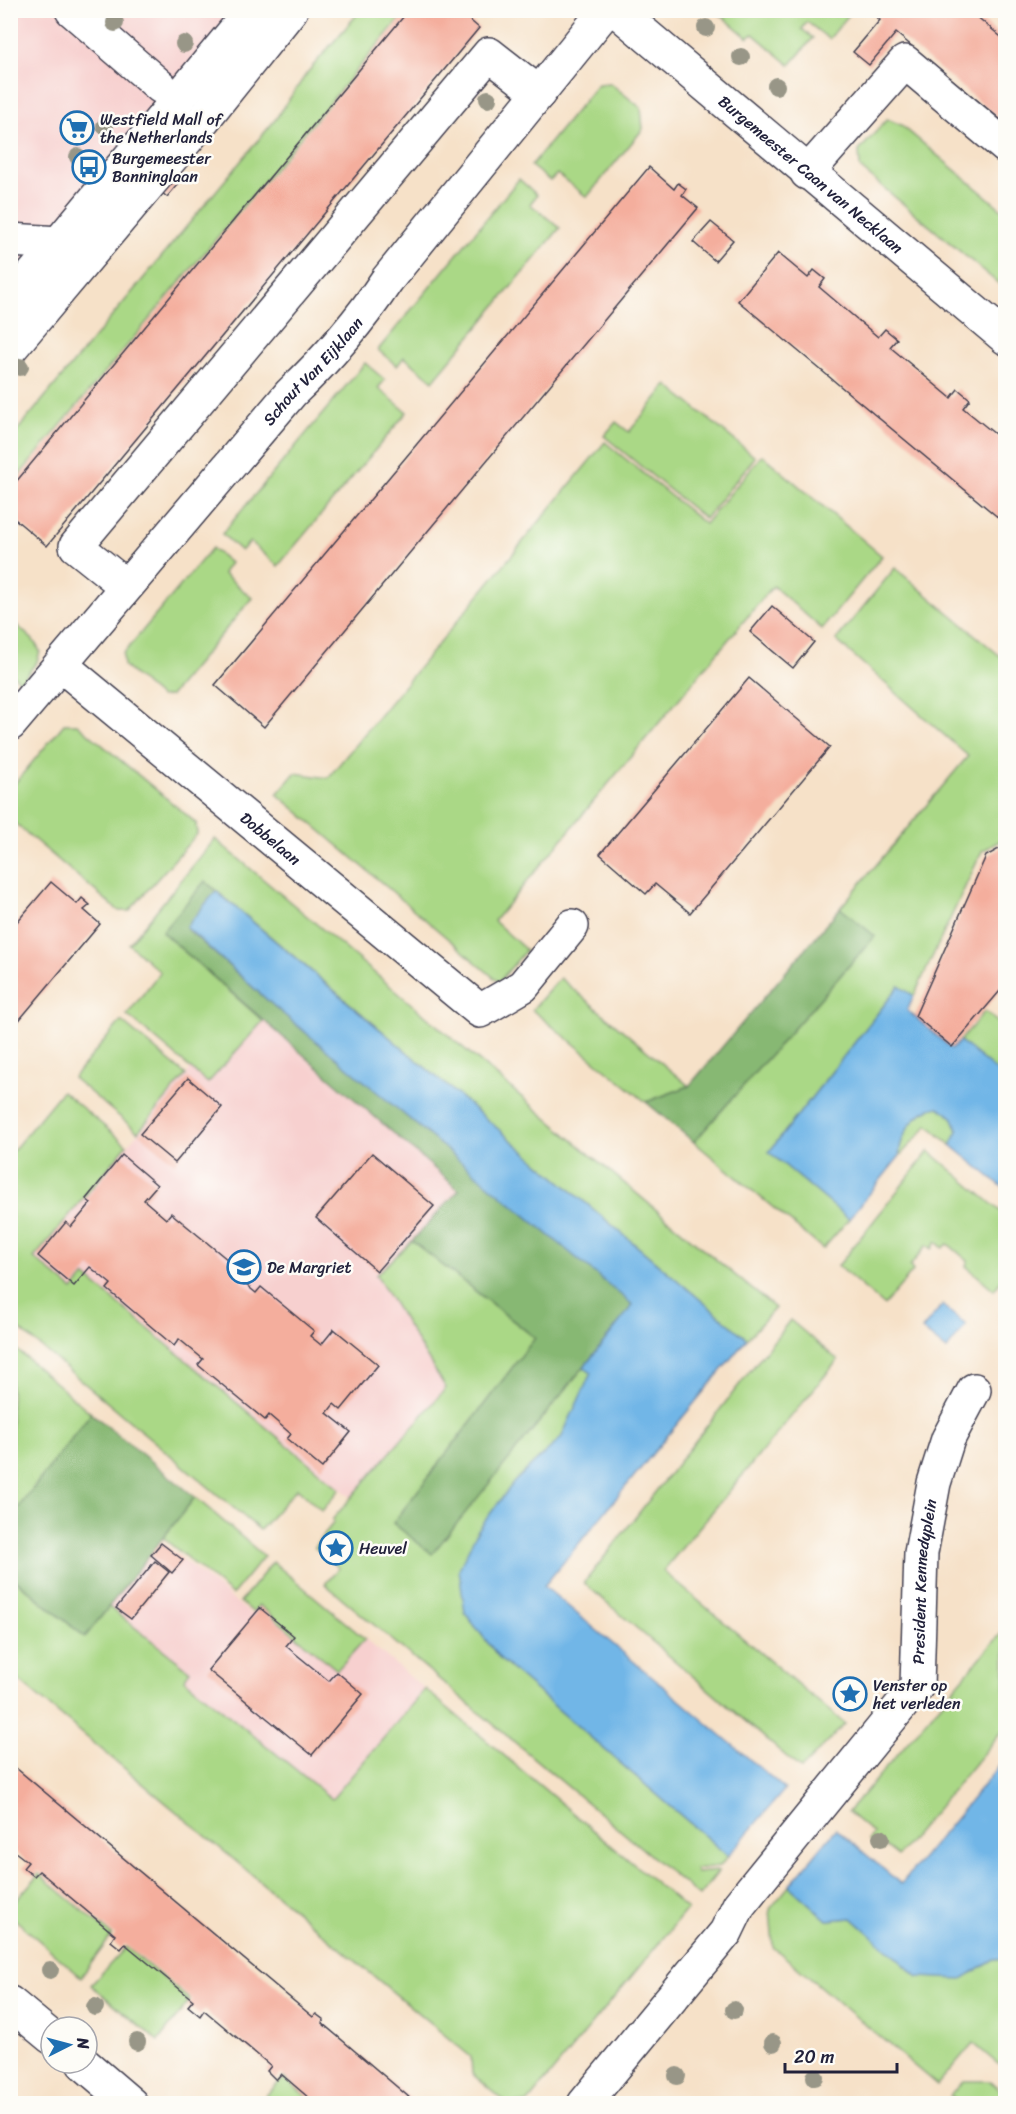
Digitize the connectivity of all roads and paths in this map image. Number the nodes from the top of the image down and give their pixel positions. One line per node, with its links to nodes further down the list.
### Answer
1 (72, 10): 6 (street)
2 (291, 10): 14 (street)
3 (606, 10): 7 (street, Schout Van Eijklaan)
4 (616, 10): 9 (street, Burgemeester Caan van Necklaan)
5 (246, 13): 11 (street)
6 (161, 87)
7 (539, 93): 15 (street, Schout Van Eijklaan); 15 (street)
8 (1005, 147): 9 (street)
9 (807, 173): 13 (street, Burgemeester Caan van Necklaan)
10 (10, 240): 11 (street)
11 (60, 243): 12 (street)
12 (10, 302)
13 (1005, 338)
14 (10, 349)
15 (126, 586): 16 (street, Schout Van Eijklaan)
16 (61, 664): 17 (street, Schout Van Eijklaan); 18 (street, Dobbelaan)
17 (10, 724)
18 (572, 926)
19 (974, 1390): 24 (street, President Kennedyplein)
20 (10, 2003): 21 (street)
21 (39, 2027)
22 (97, 2075): 23 (street)
23 (131, 2103)
24 (584, 2103)

